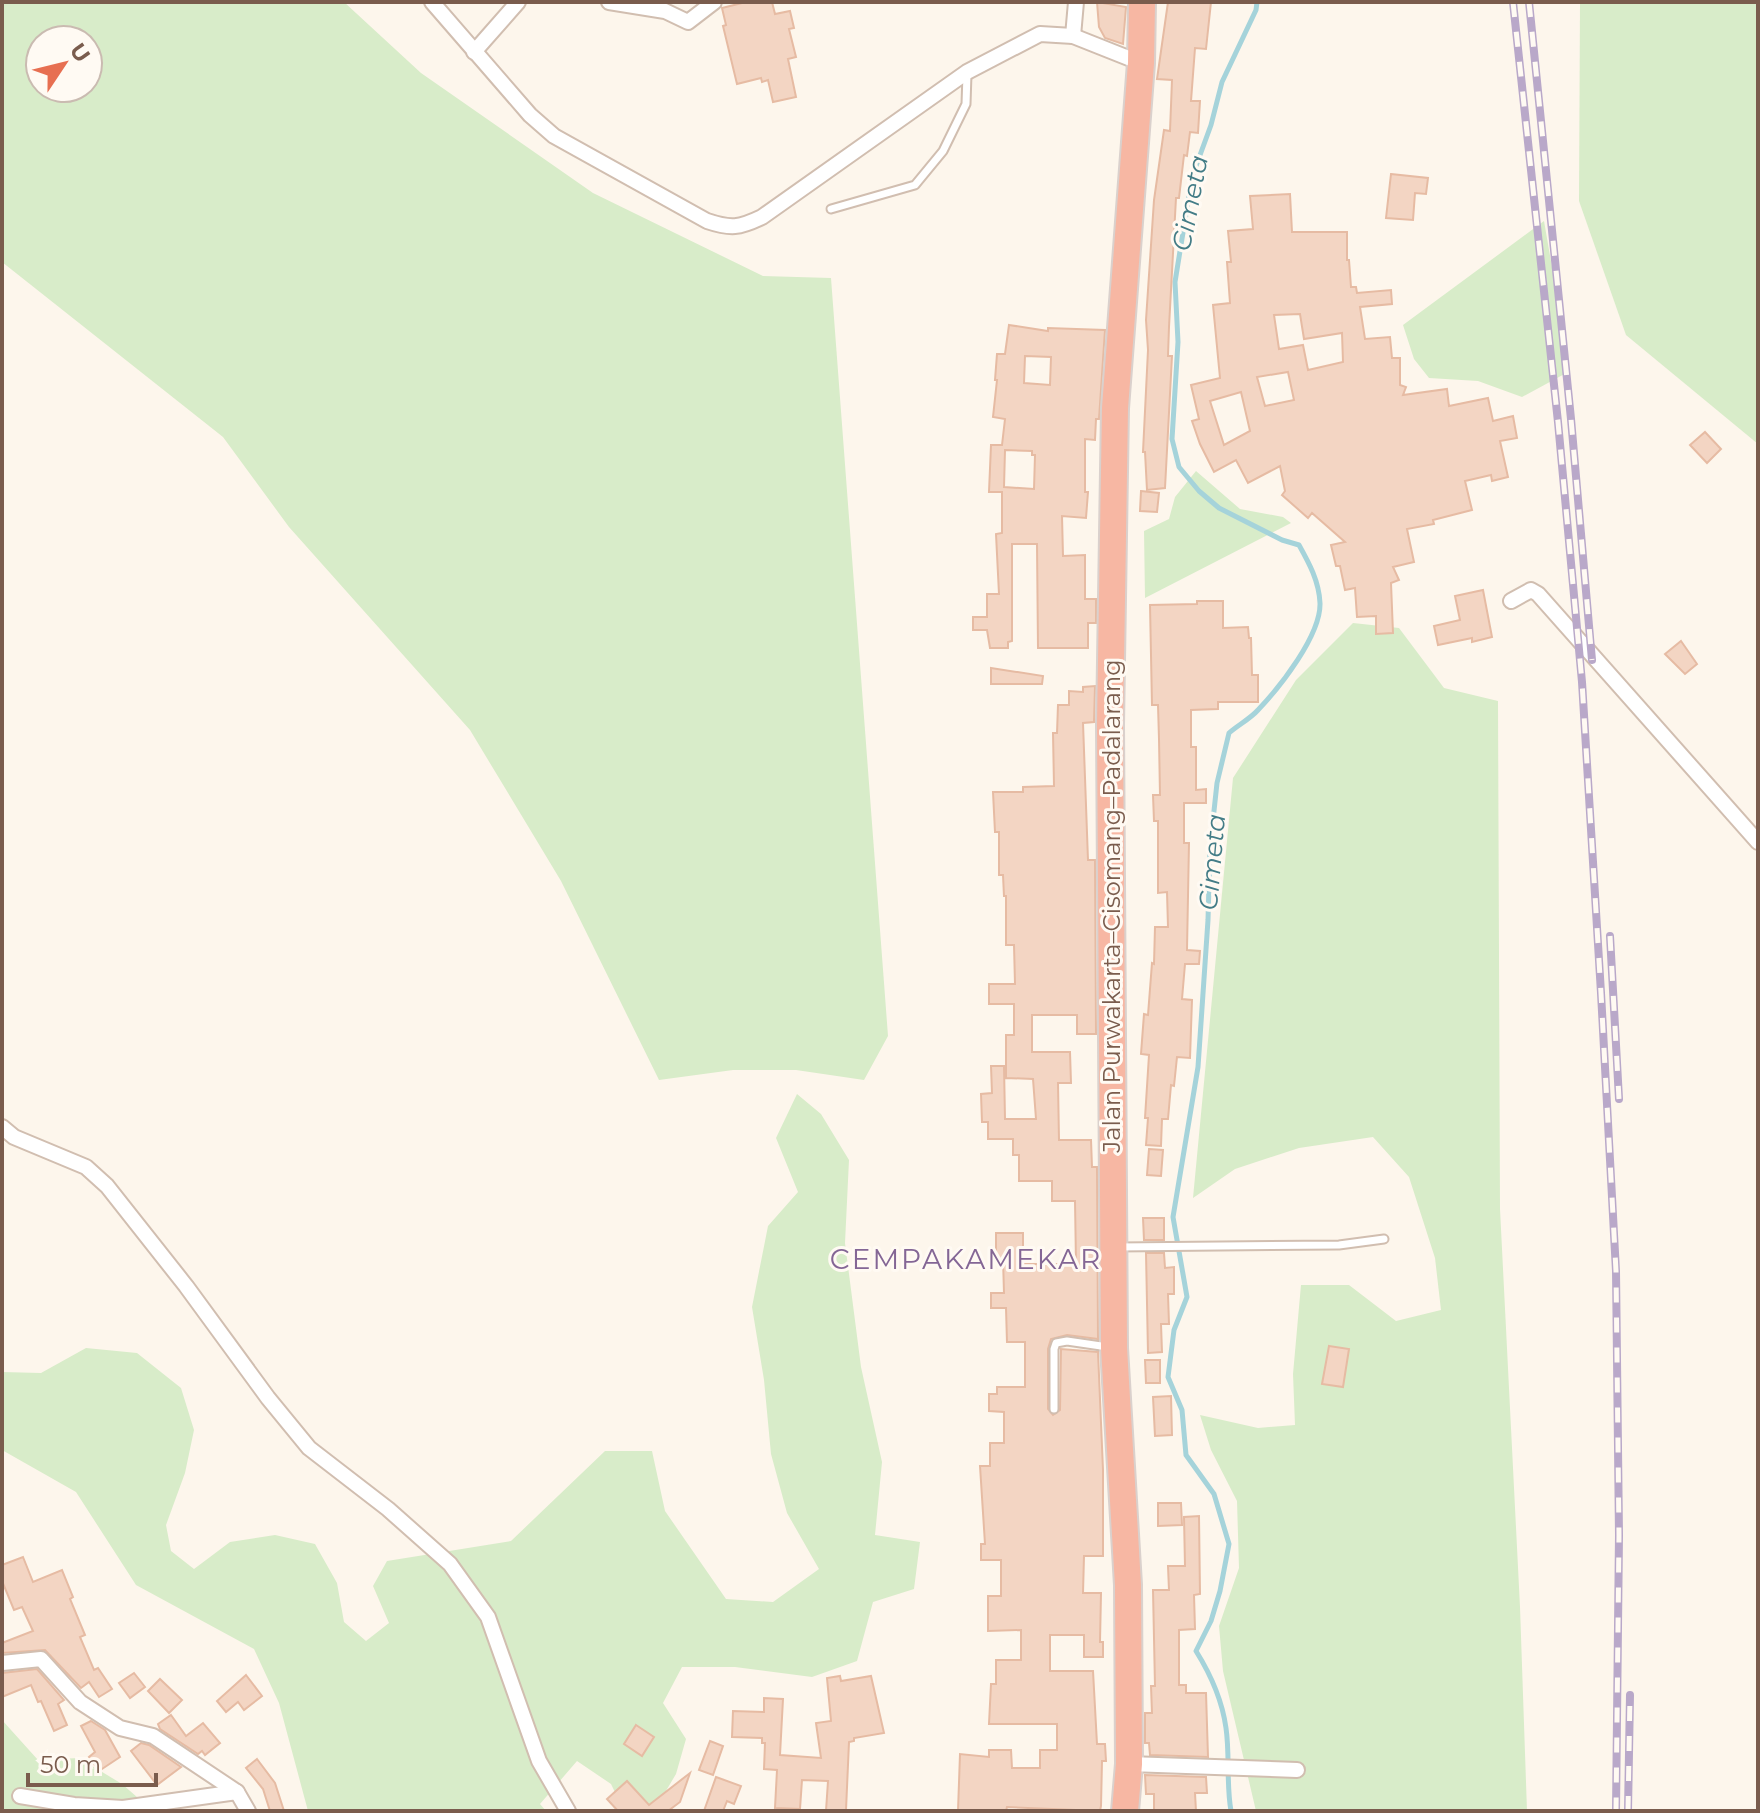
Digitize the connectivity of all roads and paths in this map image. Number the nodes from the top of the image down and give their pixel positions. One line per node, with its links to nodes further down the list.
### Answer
1 (432, 2): 8 (street)
2 (518, 2): 8 (street)
3 (609, 2): 6 (street)
4 (1076, 2): 7 (street)
5 (1142, 2): 9 (highway, Jalan Purwakarta–Cisomang–Padalarang)
6 (705, 6)
7 (1073, 36): 9 (street); 10 (street)
8 (474, 52): 10 (street)
9 (1141, 63): 16 (highway, Jalan Purwakarta–Cisomang–Padalarang)
10 (967, 72): 11 (lane)
11 (831, 209)
12 (1511, 601): 13 (street)
13 (1758, 842)
14 (2, 1127): 25 (street)
15 (1384, 1239): 16 (lane)
16 (1113, 1247): 17 (highway, Jalan Purwakarta–Cisomang–Padalarang)
17 (1114, 1348): 18 (lane); 20 (highway, Jalan Purwakarta–Cisomang–Padalarang)
18 (1054, 1409)
19 (2, 1663): 22 (street)
20 (1129, 1764): 21 (street); 26 (highway, Jalan Purwakarta–Cisomang–Padalarang)
21 (1297, 1770)
22 (237, 1792): 23 (street); 24 (street)
23 (20, 1796)
24 (248, 1811)
25 (568, 1811)
26 (1125, 1811)

